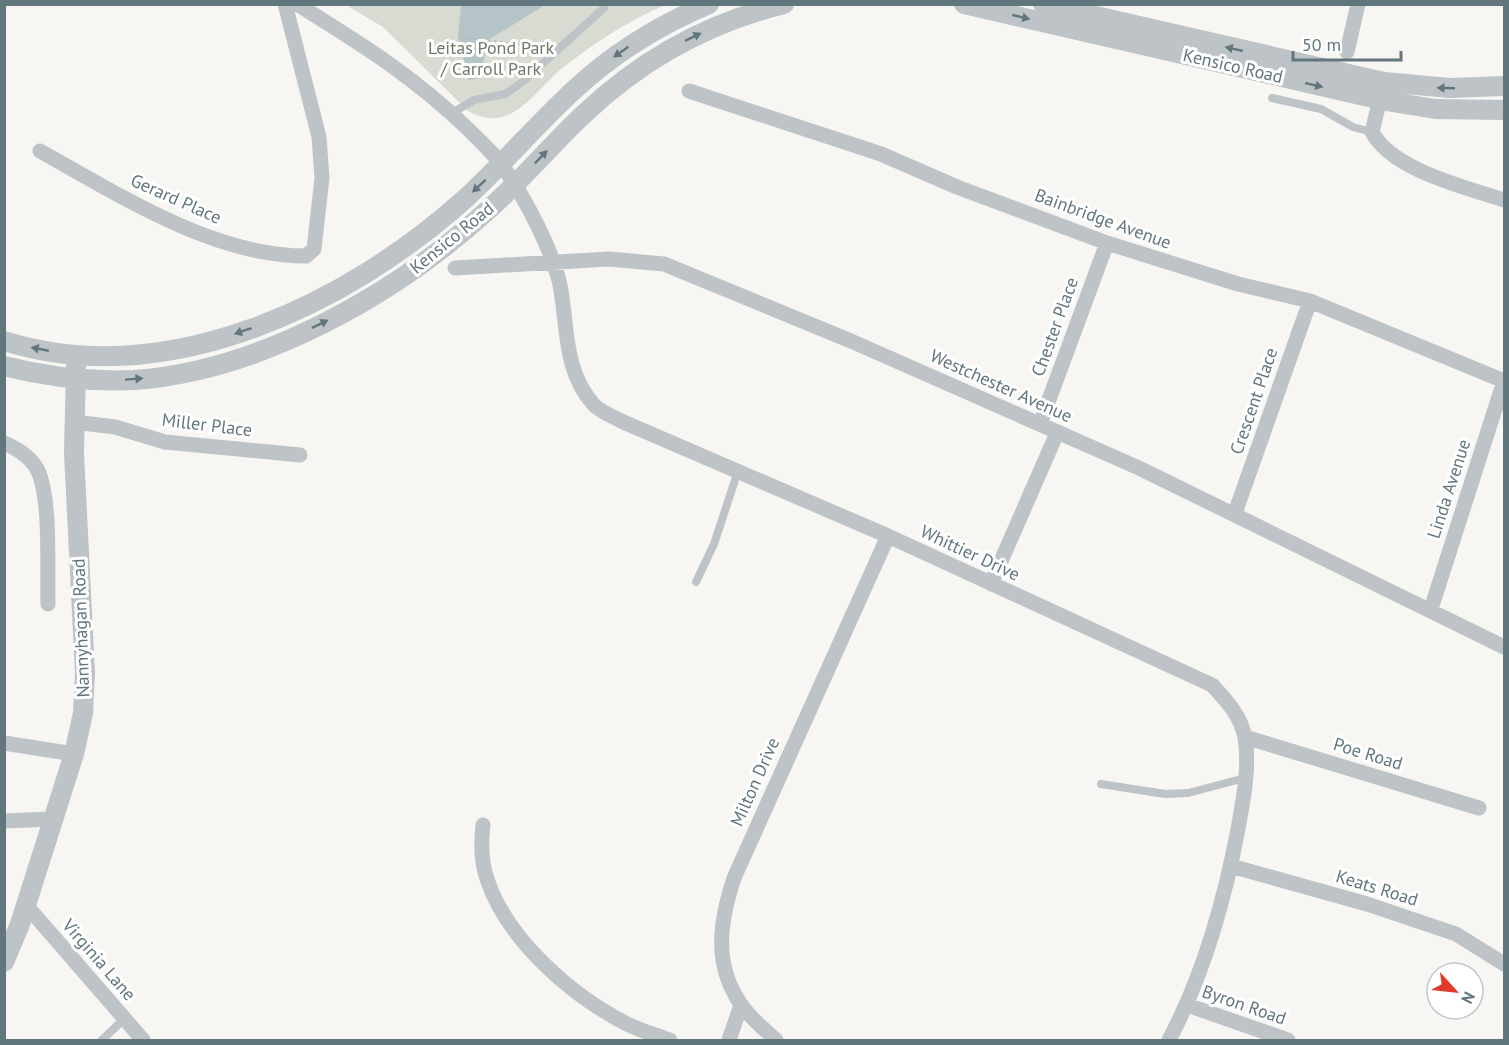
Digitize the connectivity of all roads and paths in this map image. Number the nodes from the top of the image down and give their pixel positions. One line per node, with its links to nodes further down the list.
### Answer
1 (285, 4): 19 (street, Gerard Place)
2 (297, 4): 17 (street, Whittier Drive)
3 (709, 4): 20 (street, Kensico Road, one-way to 20)
4 (784, 4): 20 (street, Kensico Road, one-way to 4)
5 (964, 4): 15 (street, Kensico Road, one-way to 15)
6 (1043, 4): 12 (street, Kensico Road, one-way to 6)
7 (1358, 4): 11 (street)
8 (604, 8): 17 (lane)
9 (458, 37): 10 (path)
10 (527, 45)
11 (1347, 52)
12 (1504, 86)
13 (689, 91): 22 (street, Bainbridge Avenue)
14 (1272, 98): 18 (lane)
15 (1380, 99): 16 (street, Kensico Road); 18 (street)
16 (1504, 110)
17 (452, 113): 20 (street, Whittier Drive)
18 (1372, 132): 21 (street)
19 (40, 151)
20 (508, 174): 23 (street, Whittier Drive); 27 (street, Kensico Road, one-way to 27); 29 (street, Kensico Road, one-way to 20)
21 (1504, 200)
22 (1107, 243): 25 (street, Bainbridge Avenue); 32 (street, Chester Place)
23 (552, 263): 24 (street, Westchester Avenue); 32 (street, Westchester Avenue); 36 (street, Whittier Drive)
24 (455, 268)
25 (1310, 301): 30 (street, Bainbridge Avenue); 37 (street, Crescent Place)
26 (4, 340): 27 (street, Kensico Road, one-way to 26)
27 (76, 354): 29 (street, Nannyhagan Road)
28 (4, 366): 29 (street, Kensico Road)
29 (75, 379): 31 (street, Nannyhagan Road)
30 (1504, 381): 42 (street, Linda Avenue)
31 (74, 422): 35 (street, Miller Place); 46 (street, Nannyhagan Road)
32 (1040, 424): 33 (street, Westchester Avenue)
33 (1057, 433): 37 (street, Westchester Avenue); 40 (street)
34 (4, 443): 41 (street)
35 (300, 455)
36 (738, 471): 38 (street, Whittier Drive); 39 (lane)
37 (1235, 513): 42 (street, Westchester Avenue)
38 (888, 536): 40 (street, Whittier Drive); 57 (street, Milton Drive)
39 (696, 582)
40 (991, 584): 44 (street, Whittier Drive)
41 (48, 604)
42 (1431, 609): 43 (street, Westchester Avenue)
43 (1504, 646)
44 (1245, 737): 47 (street, Whittier Drive); 49 (street, Poe Road)
45 (4, 743): 46 (street)
46 (74, 754): 50 (street, Nannyhagan Road)
47 (1245, 778): 48 (lane); 53 (street, Whittier Drive)
48 (1101, 784)
49 (1479, 808)
50 (52, 819): 51 (street); 54 (street, Nannyhagan Road)
51 (4, 821)
52 (483, 825): 62 (street)
53 (1231, 866): 56 (street, Keats Road); 58 (street, Whittier Drive)
54 (26, 905): 55 (street, Nannyhagan Road); 59 (street, Virginia Lane)
55 (4, 962)
56 (1504, 964)
57 (741, 1005): 63 (street); 64 (street, Milton Drive)
58 (1187, 1005): 65 (street, Whittier Drive); 66 (street, Byron Road)
59 (124, 1019): 60 (lane); 61 (street, Virginia Lane)
60 (102, 1041)
61 (143, 1041)
62 (670, 1041)
63 (729, 1041)
64 (776, 1041)
65 (1169, 1041)
66 (1288, 1041)

